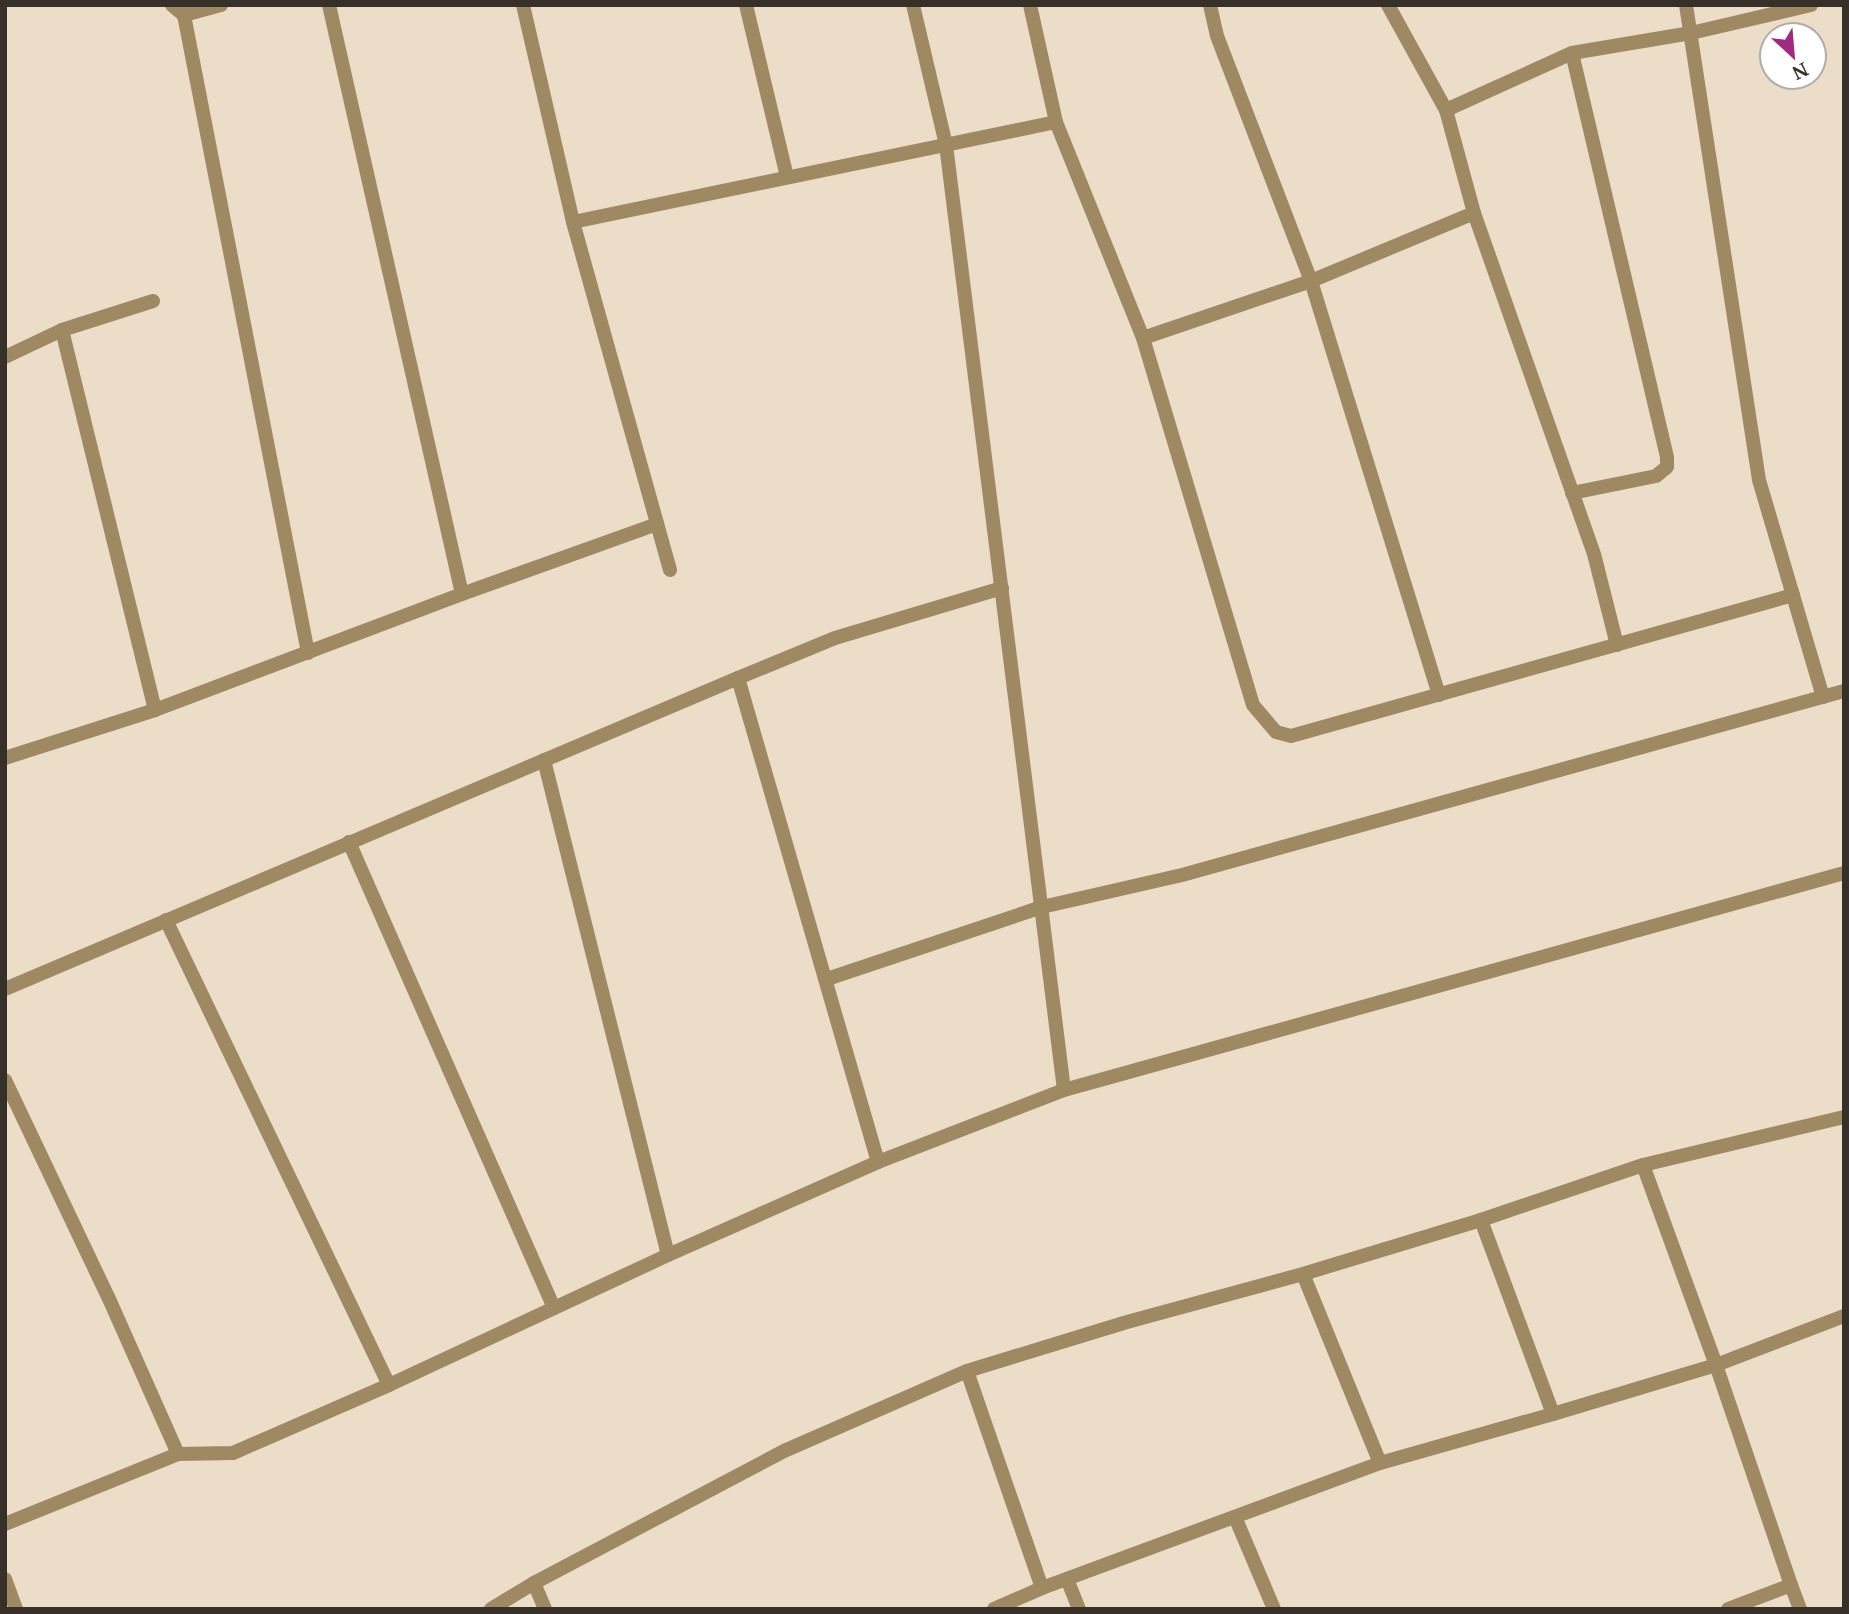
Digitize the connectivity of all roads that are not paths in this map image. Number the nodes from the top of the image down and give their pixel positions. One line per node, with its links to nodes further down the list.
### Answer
1 (172, 5): 12 (street)
2 (221, 5): 12 (street)
3 (329, 5): 30 (street)
4 (523, 5): 20 (street)
5 (746, 5): 18 (street)
6 (913, 5): 17 (street)
7 (1030, 5): 16 (street)
8 (1210, 5): 21 (street)
9 (1388, 5): 15 (street)
10 (1686, 5): 13 (street)
11 (1811, 5): 13 (street)
12 (184, 15): 33 (street)
13 (1691, 33): 14 (street); 31 (street)
14 (1572, 53): 15 (street); 26 (street)
15 (1447, 110): 19 (street)
16 (1056, 122): 17 (street); 24 (street)
17 (946, 145): 18 (street); 29 (street)
18 (788, 177): 20 (street)
19 (1474, 214): 21 (street); 26 (street)
20 (573, 222): 27 (street)
21 (1311, 281): 24 (street); 36 (street)
22 (153, 301): 23 (street)
23 (62, 330): 25 (street); 38 (street)
24 (1143, 338): 36 (street)
25 (5, 357)
26 (1572, 493): 32 (street)
27 (657, 524): 28 (street); 30 (street)
28 (670, 570)
29 (1002, 588): 34 (street); 43 (street)
30 (462, 594): 33 (street)
31 (1793, 595): 32 (street); 37 (street)
32 (1617, 645): 36 (street)
33 (308, 653): 38 (street)
34 (738, 678): 40 (street); 45 (street)
35 (1844, 691): 37 (street)
36 (1439, 695)
37 (1823, 697): 43 (street)
38 (155, 710): 39 (street)
39 (5, 758)
40 (544, 760): 41 (street); 53 (street)
41 (349, 842): 44 (street); 55 (street)
42 (1844, 873): 48 (street)
43 (1042, 907): 45 (street); 48 (street)
44 (166, 920): 46 (street); 59 (street)
45 (827, 979): 50 (street)
46 (5, 989)
47 (5, 1080): 61 (street)
48 (1064, 1090): 50 (street)
49 (1844, 1117): 51 (street)
50 (878, 1162): 53 (street)
51 (1643, 1165): 52 (street); 57 (street)
52 (1481, 1220): 54 (street); 60 (street)
53 (668, 1255): 55 (street)
54 (1303, 1274): 58 (street); 62 (street)
55 (554, 1308): 59 (street)
56 (1844, 1316): 57 (street)
57 (1716, 1365): 60 (street); 68 (street)
58 (967, 1371): 67 (street); 69 (street)
59 (390, 1385): 61 (street)
60 (1553, 1414): 62 (street)
61 (178, 1454): 64 (street)
62 (1380, 1463): 63 (street)
63 (1235, 1517): 65 (street); 75 (street)
64 (5, 1524)
65 (1067, 1578): 69 (street); 74 (street)
66 (5, 1579): 70 (street)
67 (534, 1583): 71 (street); 72 (street)
68 (1791, 1585): 76 (street); 77 (street)
69 (1042, 1588): 73 (street)
70 (16, 1609)
71 (491, 1609)
72 (545, 1609)
73 (994, 1609)
74 (1079, 1609)
75 (1274, 1609)
76 (1728, 1609)
77 (1800, 1609)

